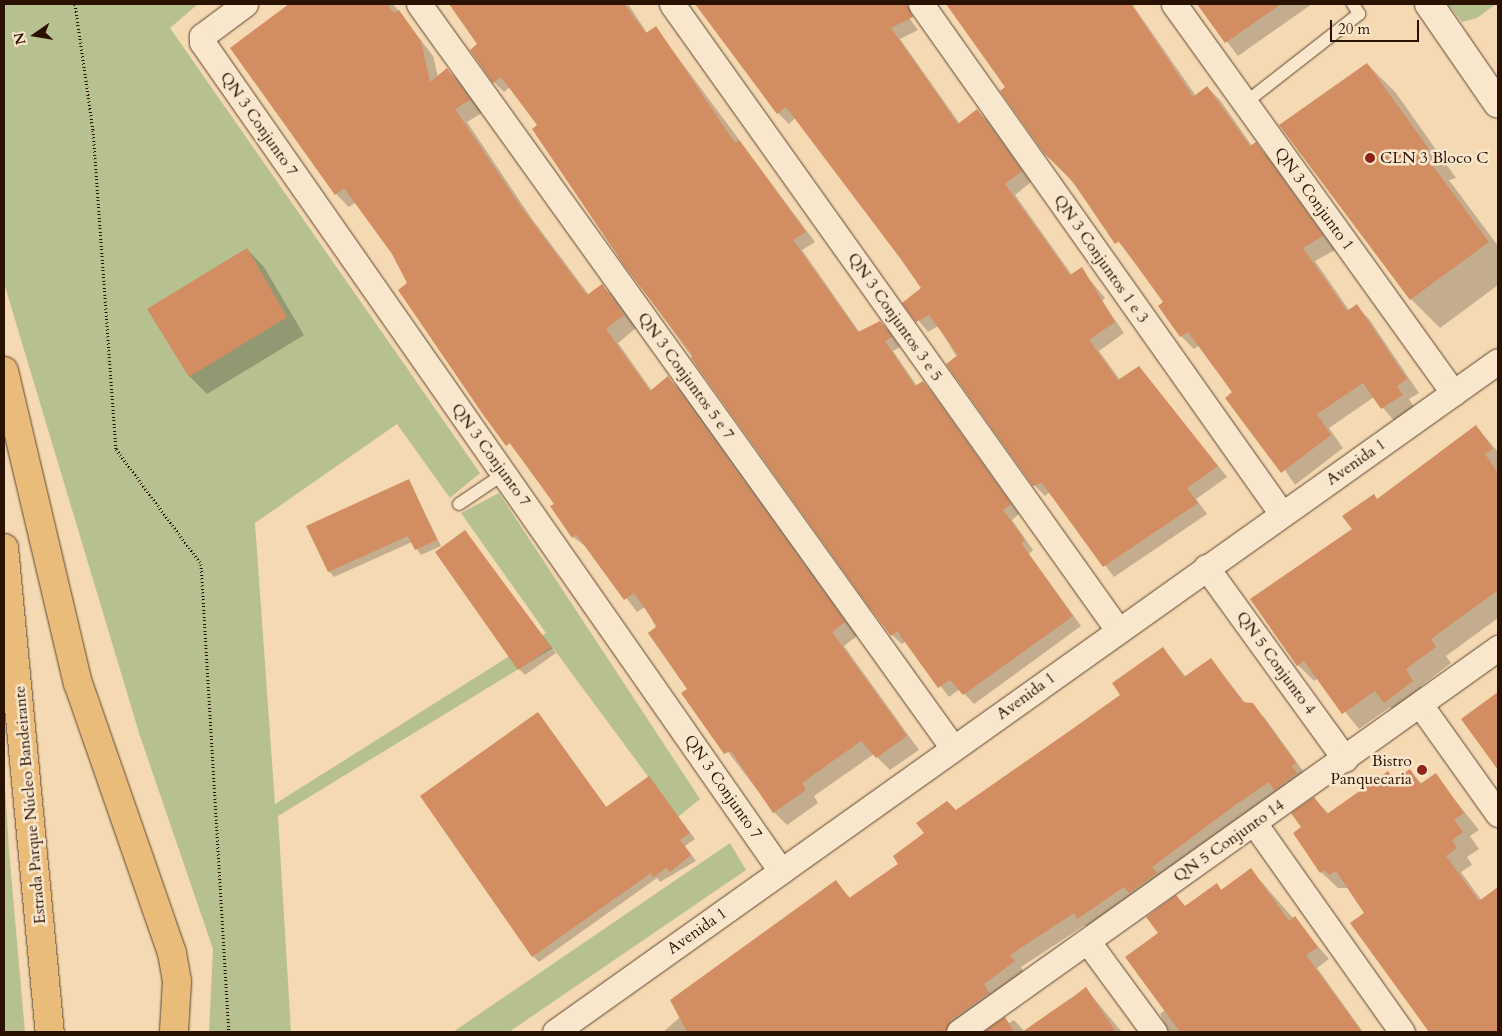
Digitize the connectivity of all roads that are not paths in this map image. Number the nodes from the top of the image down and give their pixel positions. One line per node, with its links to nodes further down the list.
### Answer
1 (245, 4): 13 (street, QN 3 Conjunto 7)
2 (419, 4): 21 (street, QN 3 Conjuntos 5 e 7)
3 (672, 4): 18 (street, QN 3 Conjuntos 3 e 5)
4 (921, 4): 15 (street, QN 3 Conjuntos 1 e 3)
5 (1174, 4): 8 (street, QN 3 Conjunto 1)
6 (1354, 4): 8 (lane)
7 (1429, 4): 9 (street)
8 (1245, 103): 12 (street, QN 3 Conjunto 1)
9 (1498, 104)
10 (1498, 361): 12 (street, Avenida 1)
11 (4, 372): 28 (highway)
12 (1454, 393): 15 (street, Avenida 1)
13 (505, 473): 14 (lane); 25 (street, QN 3 Conjunto 7)
14 (459, 504)
15 (1282, 514): 17 (street, Avenida 1)
16 (4, 548): 27 (highway, Estrada Parque Núcleo Bandeirante)
17 (1206, 567): 18 (street, Avenida 1); 22 (street, QN 5 Conjunto 4)
18 (1118, 630): 21 (street, Avenida 1)
19 (1498, 648): 20 (street, QN 5 Conjunto 14)
20 (1421, 706): 22 (street, QN 5 Conjunto 14); 23 (street)
21 (954, 748): 25 (street, Avenida 1)
22 (1345, 759): 24 (street, QN 5 Conjunto 14)
23 (1498, 814)
24 (1254, 824): 26 (street, QN 5 Conjunto 14); 32 (street)
25 (782, 871): 29 (street, Avenida 1)
26 (1088, 942): 30 (street, QN 5 Conjunto 14); 31 (street)
27 (50, 1032)
28 (174, 1032)
29 (555, 1032)
30 (959, 1032)
31 (1154, 1032)
32 (1402, 1032)

